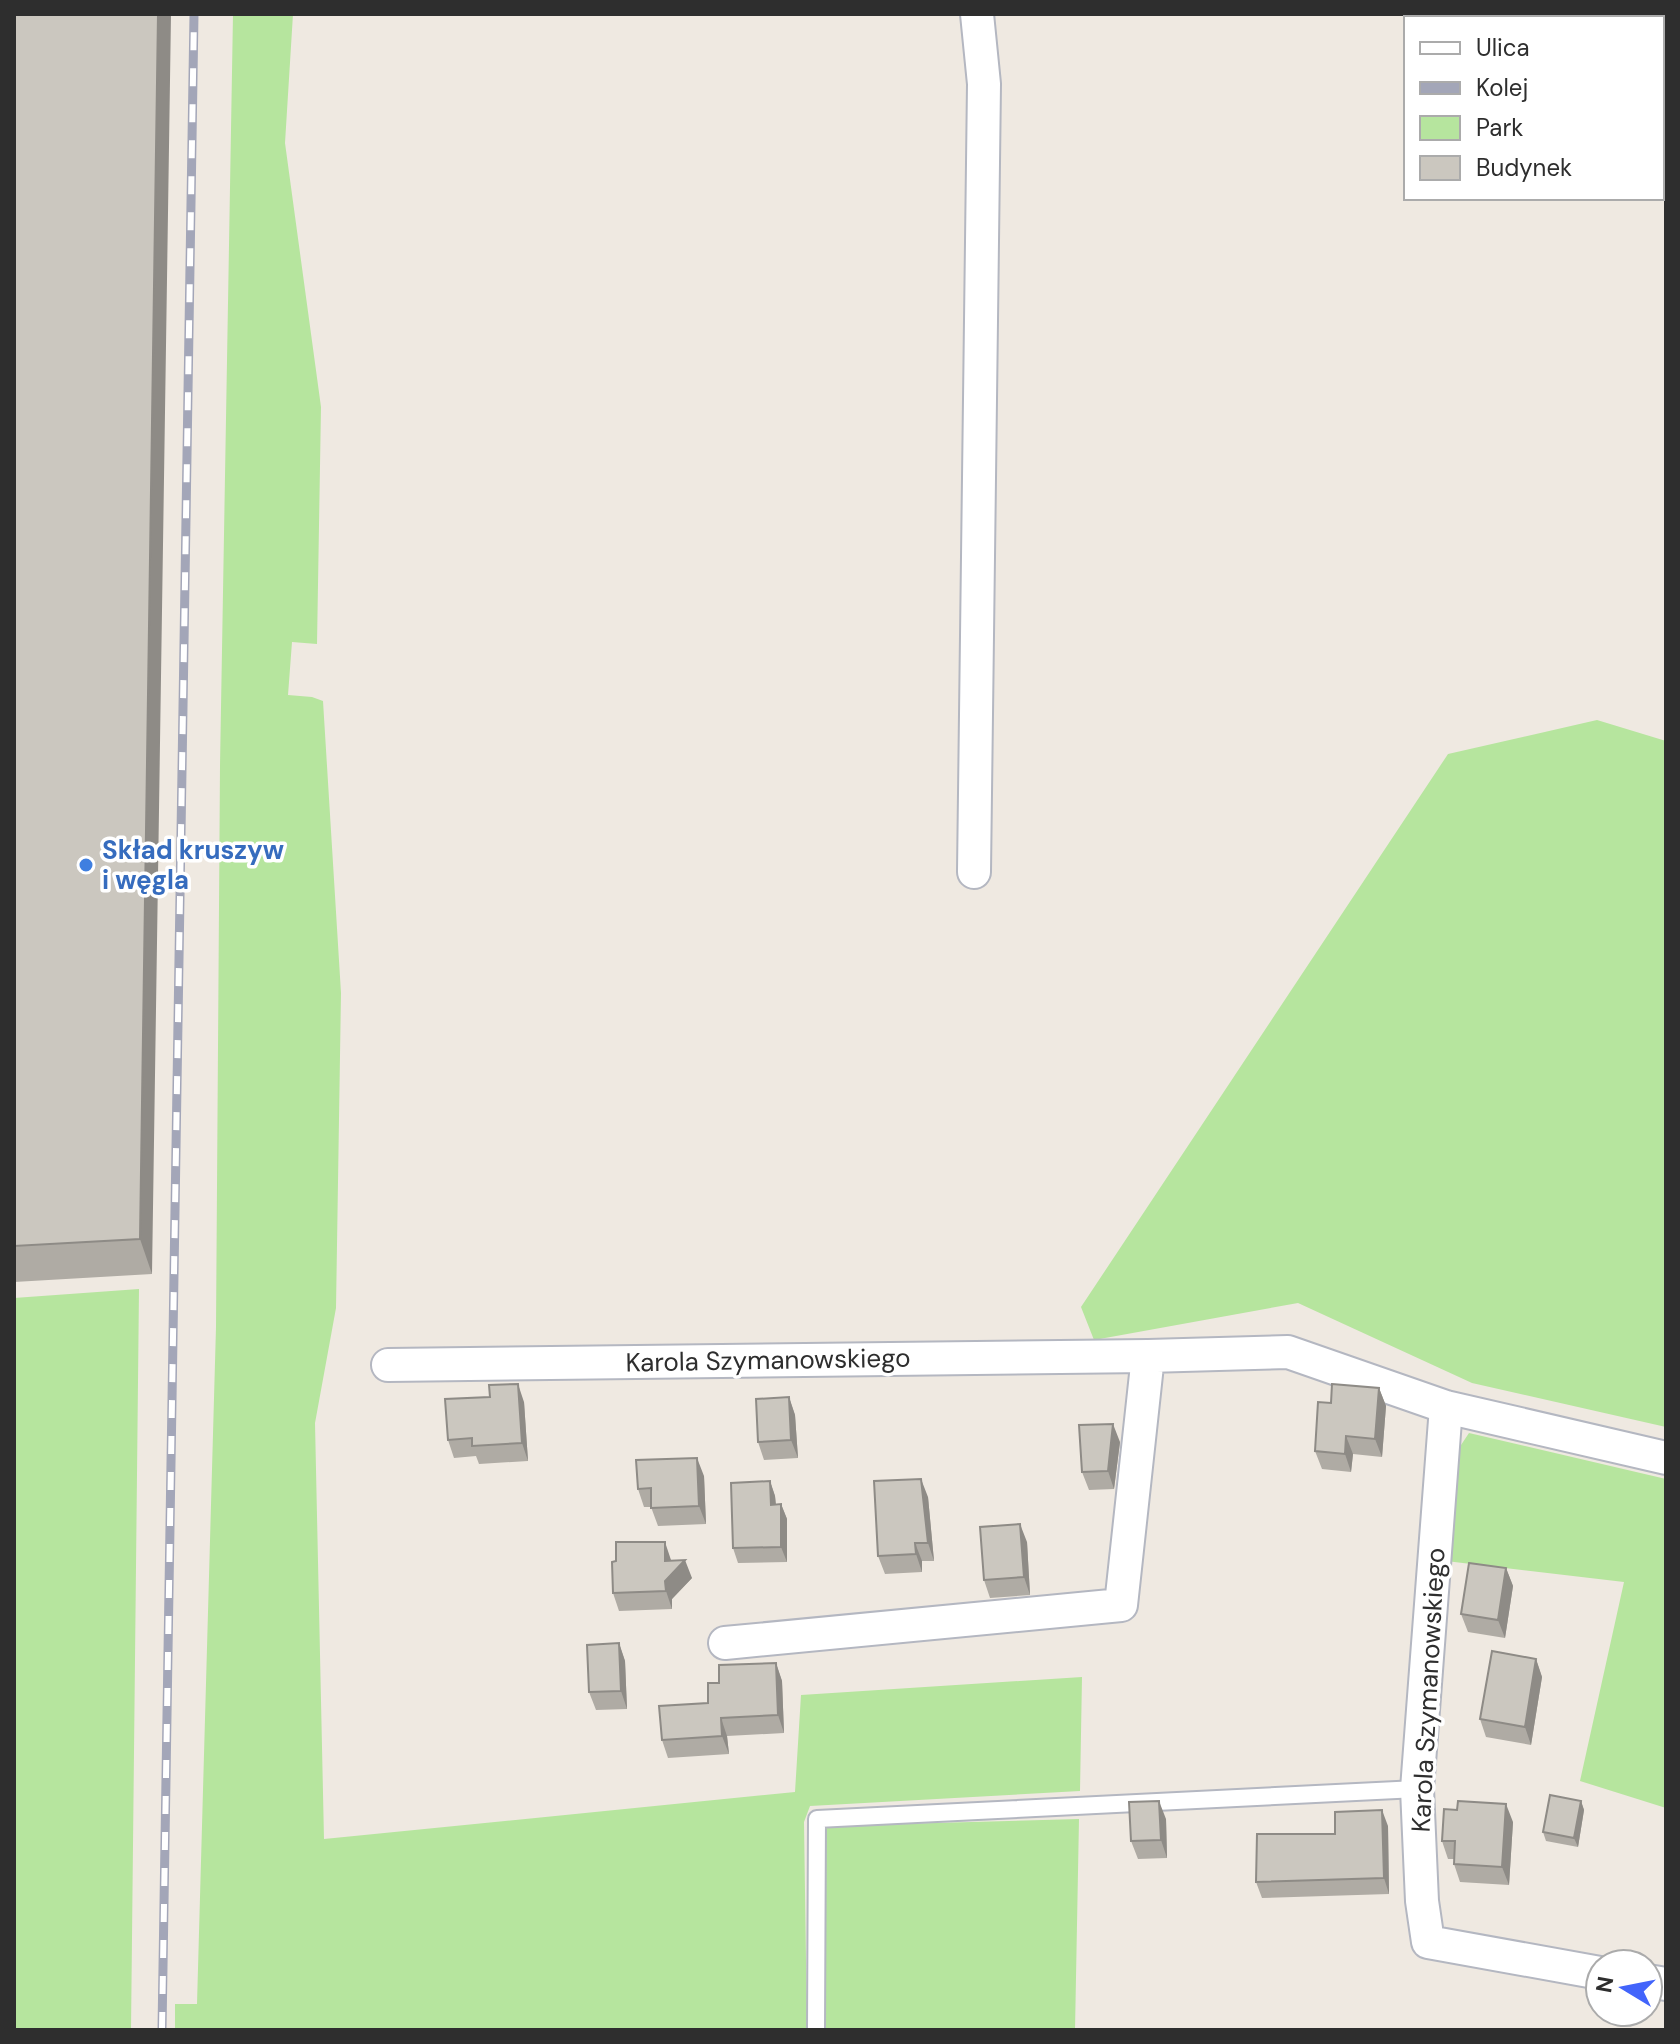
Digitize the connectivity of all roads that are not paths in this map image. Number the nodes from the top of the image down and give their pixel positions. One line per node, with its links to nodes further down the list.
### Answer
1 (977, 14): 2 (street)
2 (974, 872)
3 (1148, 1356): 4 (street, Karola Szymanowskiego); 5 (street, Karola Szymanowskiego); 7 (street)
4 (388, 1365)
5 (1446, 1407): 6 (street, Karola Szymanowskiego); 8 (street, Karola Szymanowskiego)
6 (1666, 1458)
7 (725, 1643)
8 (1417, 1789): 9 (street, Karola Szymanowskiego); 10 (lane)
9 (1584, 1970)
10 (816, 2029)

